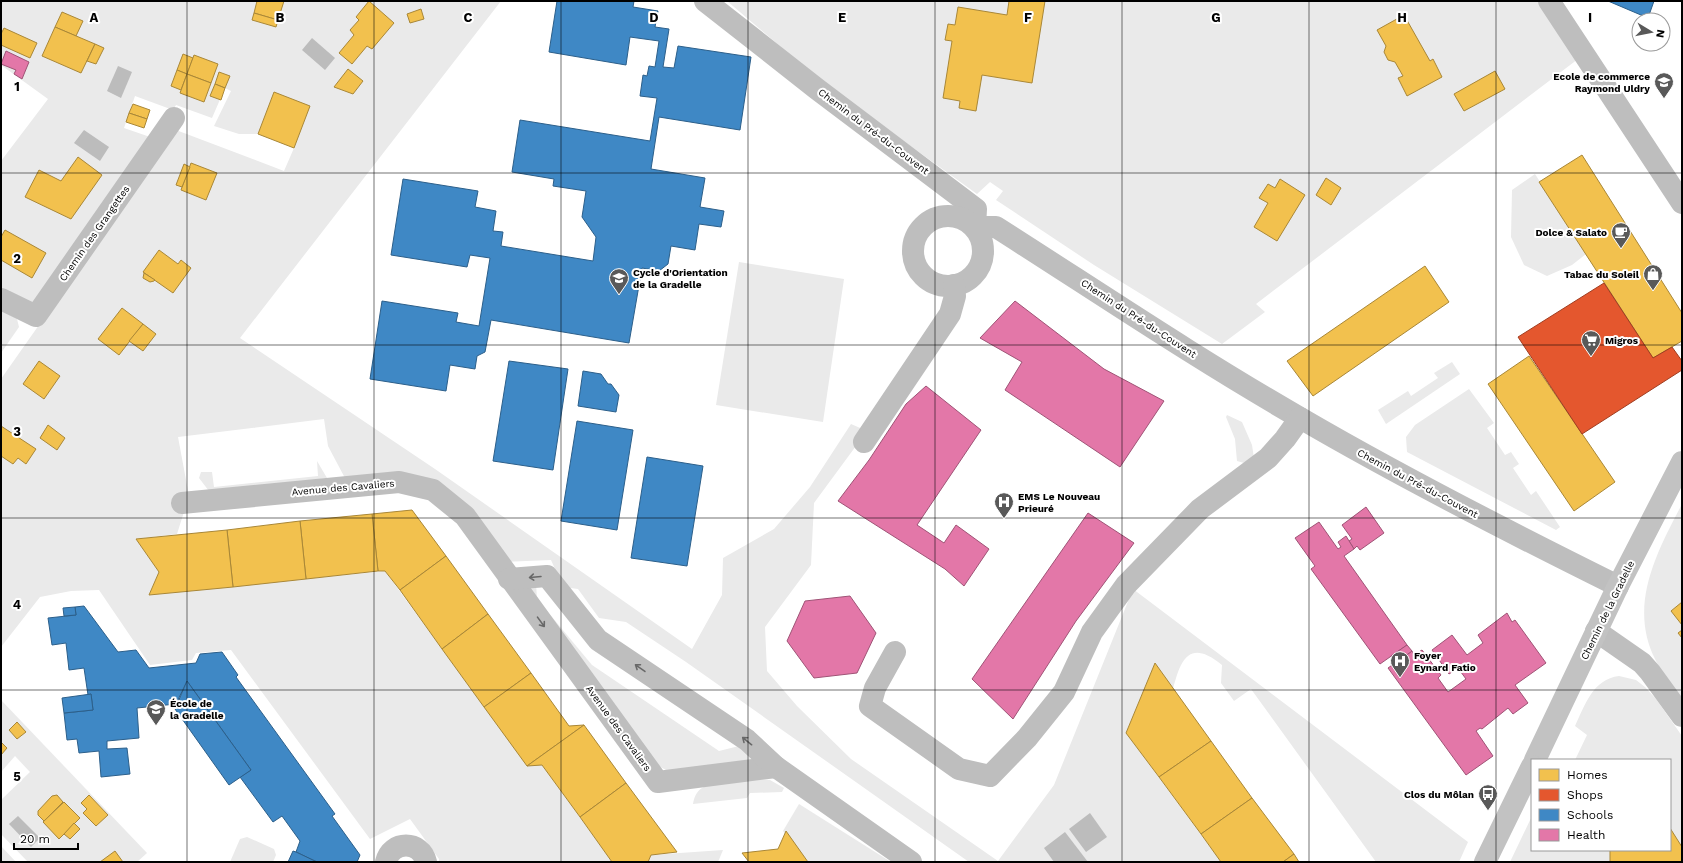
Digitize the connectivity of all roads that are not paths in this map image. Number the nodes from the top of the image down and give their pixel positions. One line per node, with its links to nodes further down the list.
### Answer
1 (705, 1): 7 (street, Chemin du Pré-du-Couvent)
2 (1549, 1): 6 (street)
3 (1561, 1): 5 (street)
4 (174, 118): 9 (street, Chemin des Grangettes)
5 (1682, 184)
6 (1682, 203)
7 (975, 227): 8 (street); 8 (street); 10 (street, Chemin du Pré-du-Couvent)
8 (954, 285): 11 (street)
9 (1, 299)
10 (1300, 418): 15 (street, Chemin du Pré-du-Couvent); 17 (street)
11 (864, 442)
12 (1682, 462): 15 (street, Chemin de la Gradelle)
13 (182, 504): 14 (street, Avenue des Cavaliers)
14 (509, 579): 20 (street, one-way to 14); 20 (street, Avenue des Cavaliers, one-way to 20)
15 (1618, 586): 16 (street, Chemin de la Gradelle)
16 (1596, 631): 18 (street); 19 (street, Chemin de la Gradelle)
17 (895, 652)
18 (1682, 716)
19 (1535, 759)
20 (776, 768): 24 (street)
21 (1531, 768): 25 (street)
22 (386, 862): 23 (street)
23 (426, 862)
24 (911, 862)
25 (1485, 862)

